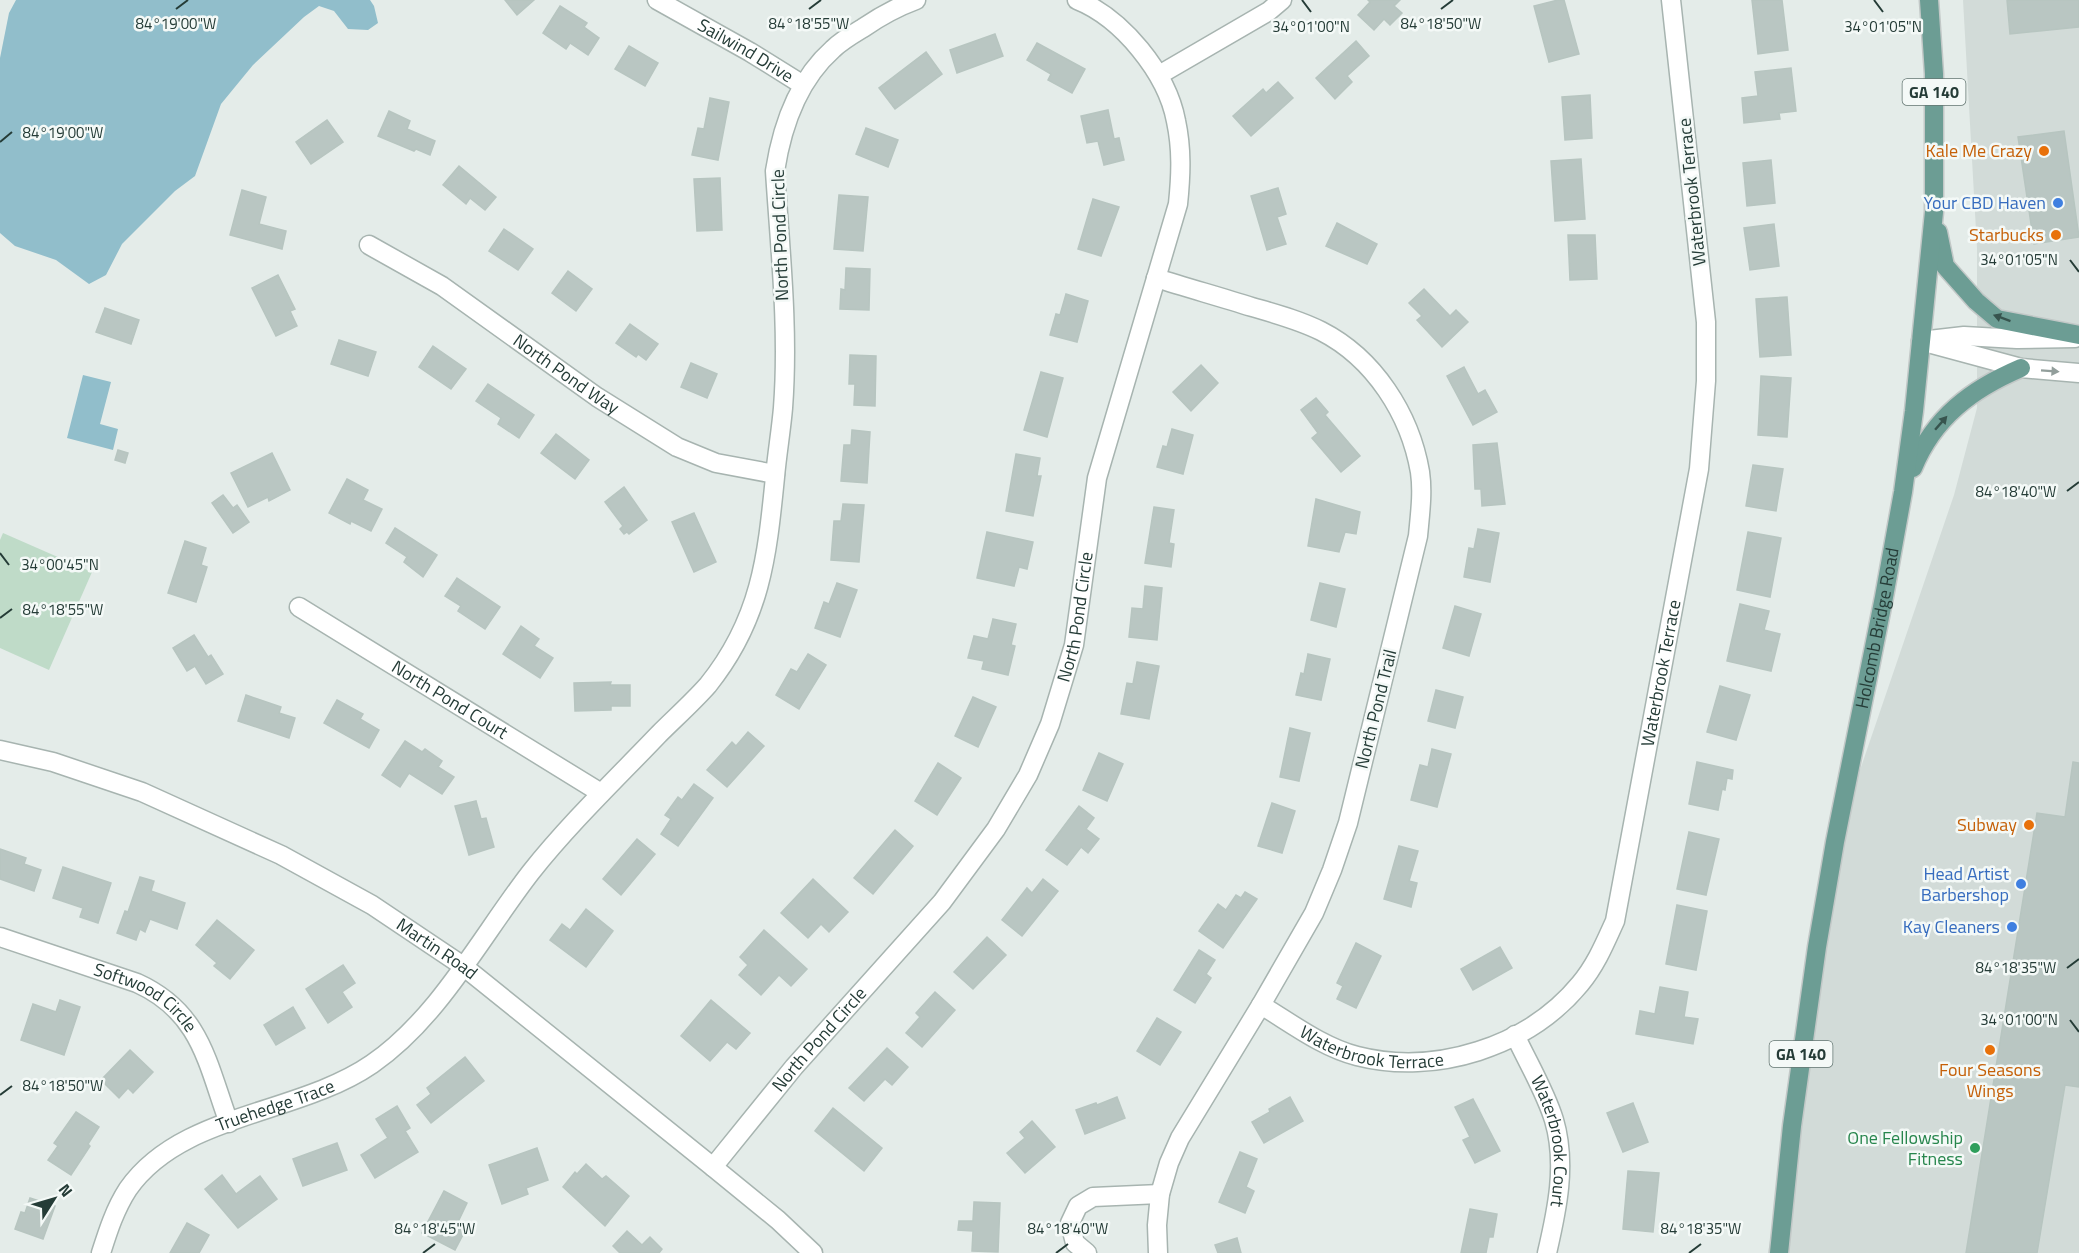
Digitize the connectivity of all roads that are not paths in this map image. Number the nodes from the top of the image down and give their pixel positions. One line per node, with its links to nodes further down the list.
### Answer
1 (657, 0): 8 (street, Sailwind Drive)
2 (916, 0): 8 (street, North Pond Circle)
3 (1077, 0): 7 (street, North Pond Circle)
4 (1282, 0): 7 (street)
5 (1671, 0): 24 (street, Waterbrook Terrace)
6 (1929, 0): 9 (main road, Holcomb Bridge Road / GA 140)
7 (1159, 75): 11 (street, North Pond Circle)
8 (803, 85): 16 (street, North Pond Circle)
9 (1934, 212): 12 (main road, one-way to 9); 13 (main road, Holcomb Bridge Road / GA 140)
10 (369, 245): 16 (street, North Pond Way)
11 (1156, 278): 23 (street, North Pond Trail); 26 (street, North Pond Circle)
12 (2079, 337): 13 (street)
13 (1921, 341): 14 (street); 17 (main road, Holcomb Bridge Road / GA 140)
14 (2021, 369): 15 (street, one-way to 15); 17 (main road, one-way to 14)
15 (2079, 373)
16 (775, 474): 20 (street, North Pond Circle)
17 (1903, 492): 33 (main road, Holcomb Bridge Road / GA 140)
18 (299, 607): 20 (street, North Pond Court)
19 (0, 750): 22 (street, Martin Road)
20 (601, 794): 22 (street, North Pond Circle)
21 (0, 937): 25 (street, Softwood Circle)
22 (464, 966): 25 (street, Truehedge Trace); 26 (street, Martin Road)
23 (1261, 1005): 24 (street, Waterbrook Terrace); 27 (street, North Pond Trail)
24 (1515, 1035): 32 (street, Waterbrook Court)
25 (229, 1123): 28 (street, Truehedge Trace)
26 (713, 1167): 29 (street, Martin Road)
27 (1160, 1194): 30 (street); 31 (street, North Pond Trail)
28 (101, 1253)
29 (813, 1253)
30 (1087, 1253)
31 (1158, 1253)
32 (1547, 1253)
33 (1779, 1253)

